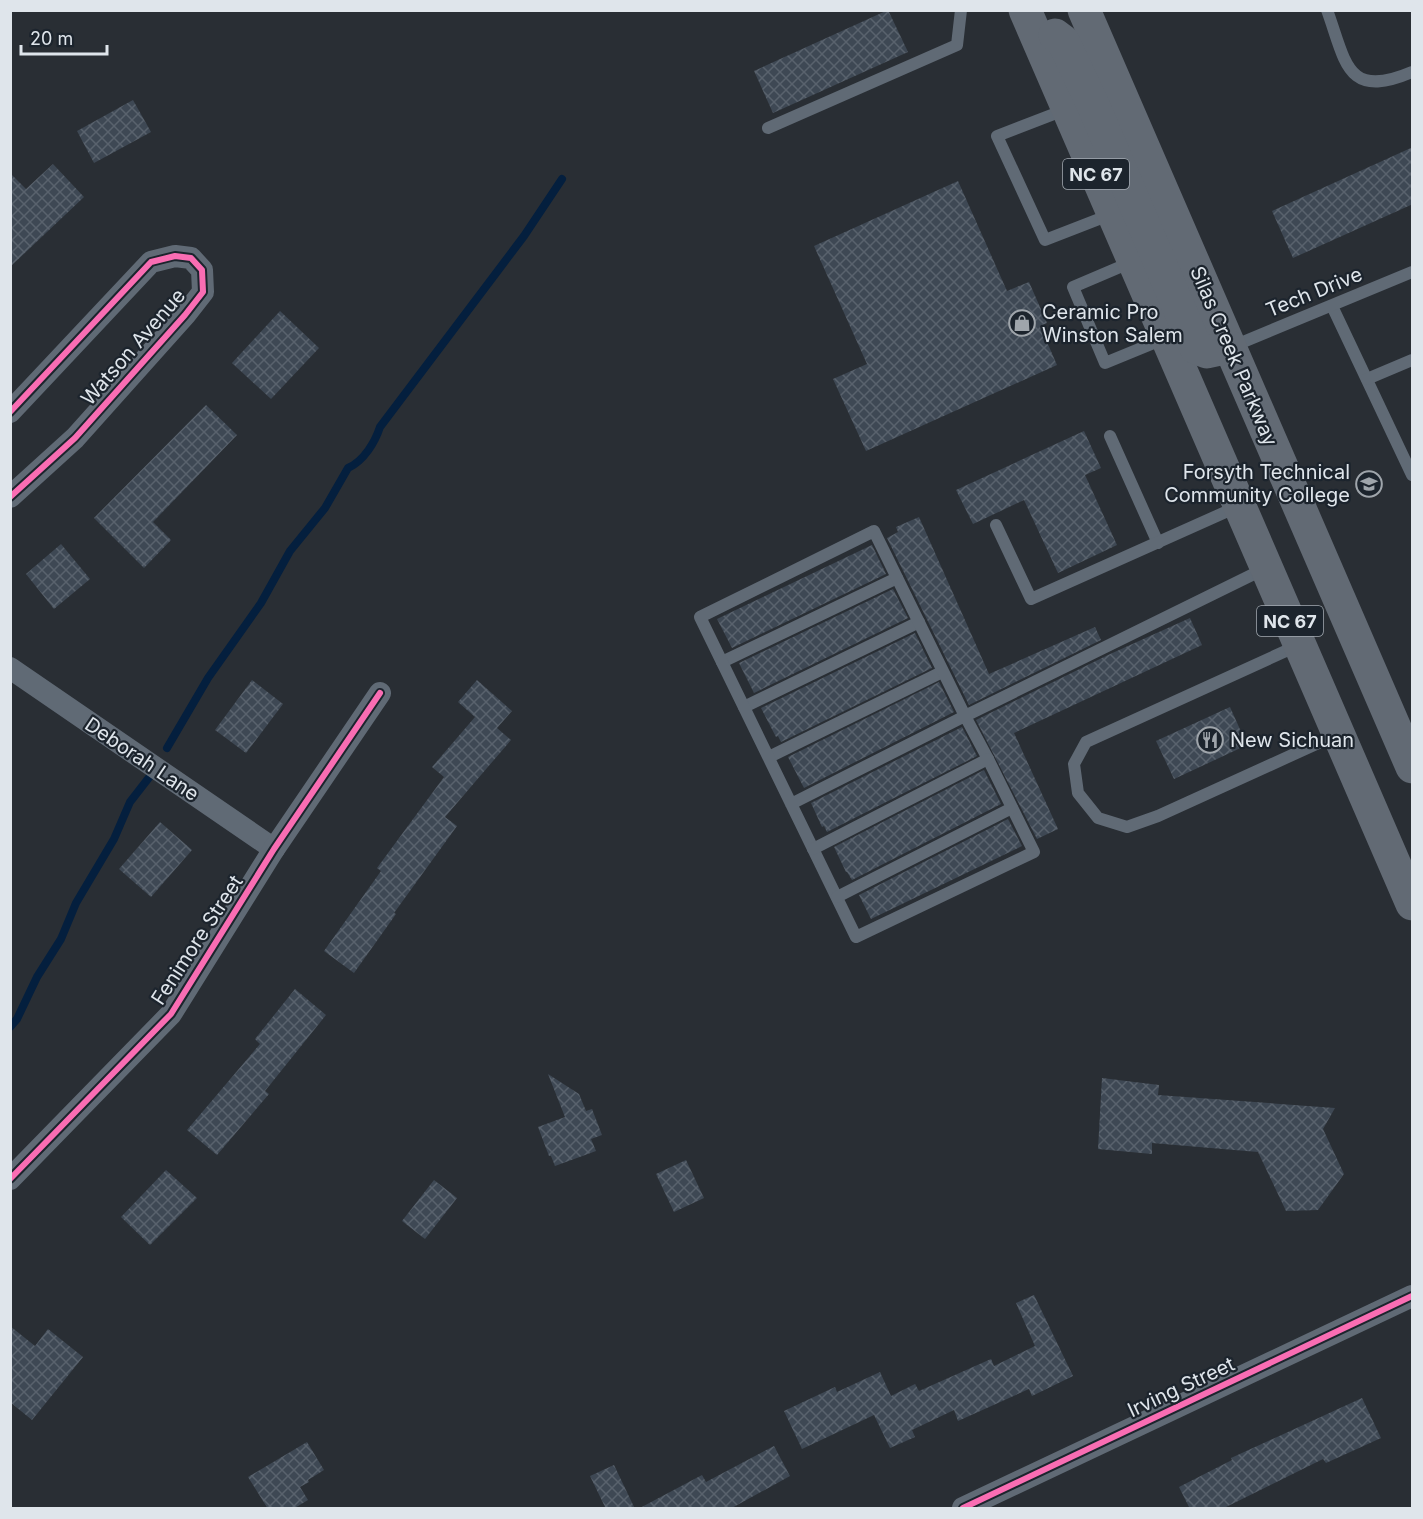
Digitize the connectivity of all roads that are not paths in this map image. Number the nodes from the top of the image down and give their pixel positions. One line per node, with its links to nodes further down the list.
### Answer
1 (960, 10): 7 (lane)
2 (1026, 10): 6 (main road, NC 67); 13 (main road)
3 (1084, 10): 13 (main road, Silas Creek Parkway / NC 67)
4 (1327, 10): 5 (lane)
5 (1413, 72)
6 (1068, 109): 8 (main road, NC 67); 8 (lane)
7 (768, 128)
8 (1113, 213): 9 (main road, NC 67)
9 (1134, 261): 12 (main road, NC 67); 12 (lane)
10 (1413, 272): 11 (lane, Tech Drive)
11 (1332, 306): 13 (lane, Tech Drive); 15 (lane)
12 (1167, 338): 20 (main road, NC 67)
13 (1230, 347): 36 (main road, Silas Creek Parkway / NC 67)
14 (1413, 360): 15 (lane)
15 (1367, 379): 18 (lane)
16 (10, 412): 19 (street, Watson Avenue)
17 (1110, 436): 22 (lane)
18 (1413, 475)
19 (10, 497)
20 (1240, 506): 22 (lane); 23 (main road, NC 67)
21 (996, 525): 22 (lane)
22 (1158, 543)
23 (1267, 568): 26 (main road, NC 67); 32 (lane)
24 (897, 578): 25 (lane); 27 (lane); 27 (lane)
25 (919, 622): 29 (lane); 31 (lane)
26 (1300, 644): 33 (main road, NC 67); 33 (lane)
27 (722, 662): 31 (lane)
28 (10, 668): 39 (street, Deborah Lane)
29 (942, 672): 32 (lane); 34 (lane)
30 (380, 693): 39 (street, Fenimore Street)
31 (744, 707): 34 (lane)
32 (965, 716): 35 (lane); 37 (lane)
33 (1339, 734): 42 (main road, NC 67)
34 (769, 757): 37 (lane)
35 (988, 759): 38 (lane); 40 (lane)
36 (1413, 767)
37 (791, 804): 40 (lane)
38 (1012, 808): 41 (lane); 41 (lane)
39 (274, 849): 43 (street, Fenimore Street)
40 (813, 849): 41 (lane)
41 (837, 897)
42 (1413, 904)
43 (10, 1179)
44 (1413, 1296): 45 (street, Irving Street)
45 (963, 1509)

